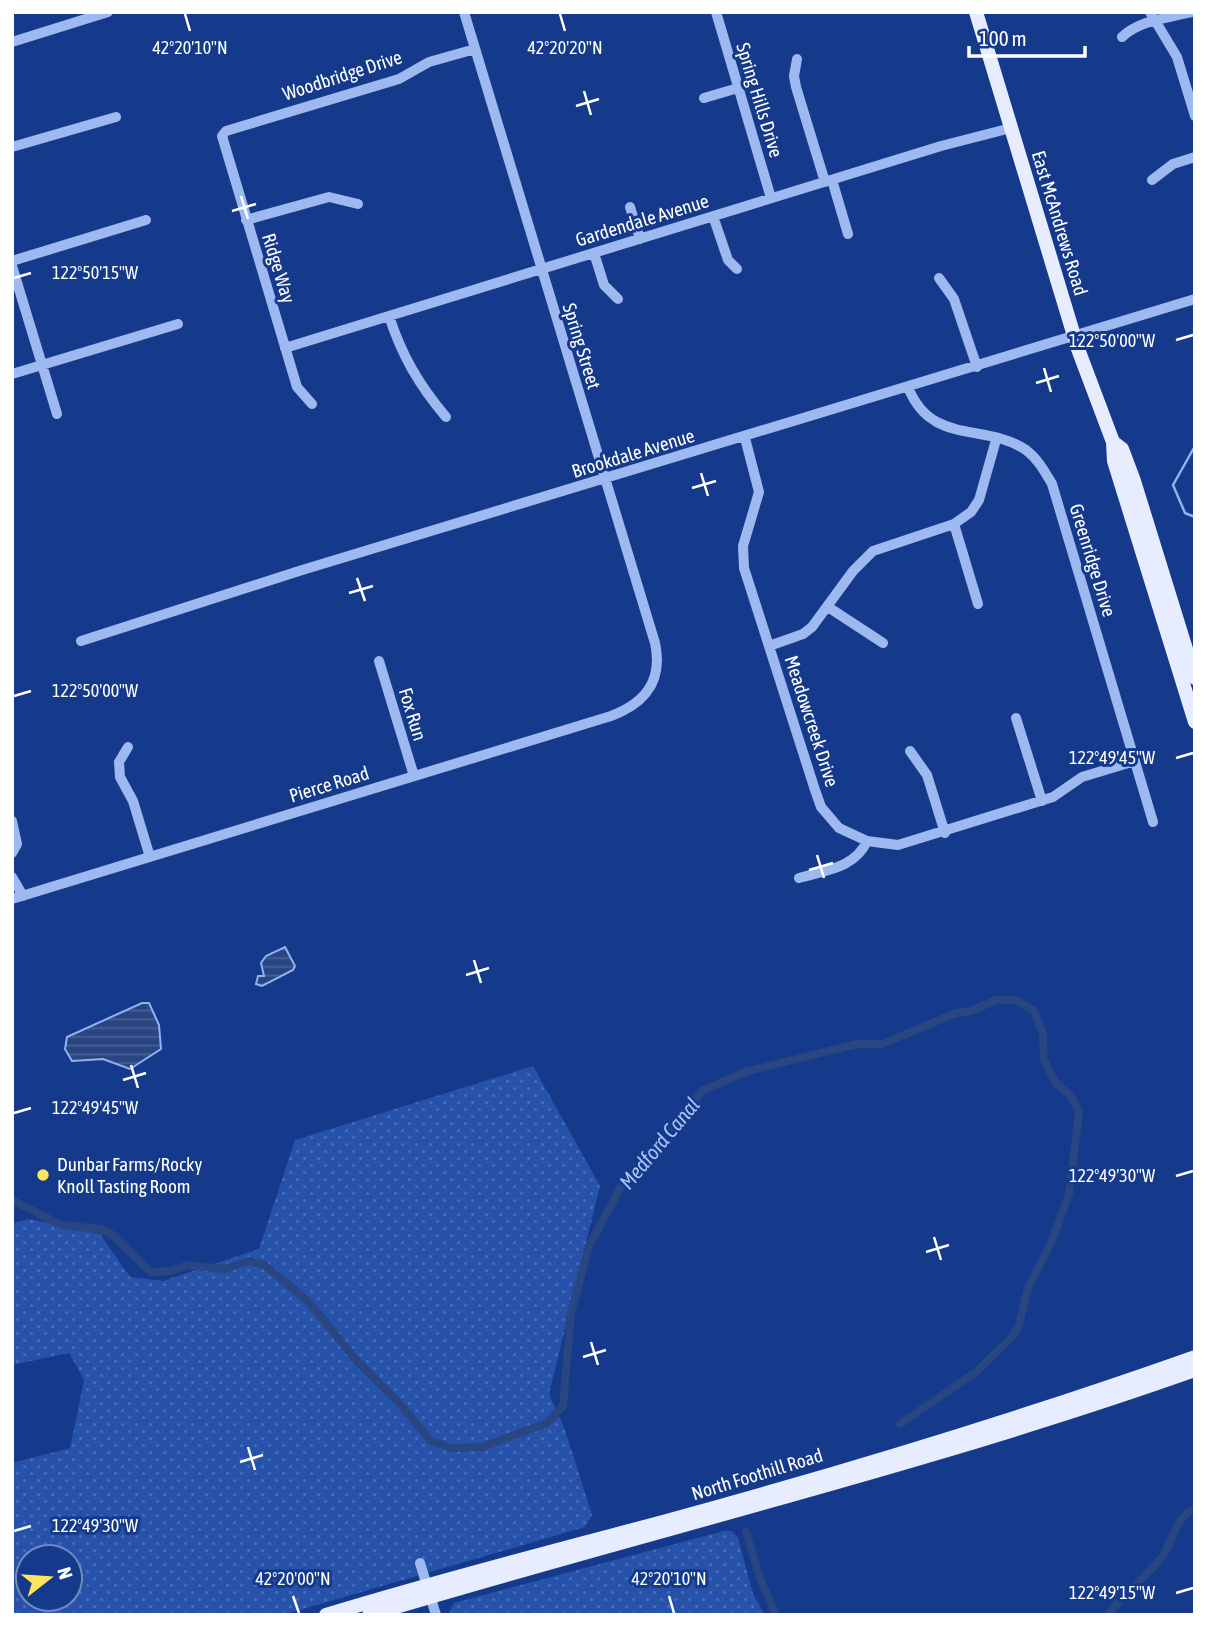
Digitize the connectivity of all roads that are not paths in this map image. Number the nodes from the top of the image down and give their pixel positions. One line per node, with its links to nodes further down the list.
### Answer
1 (108, 12): 8 (street)
2 (464, 12): 9 (street, Spring Street)
3 (716, 12): 11 (street, Spring Hills Drive)
4 (976, 12): 15 (main road, East McAndrews Road)
5 (1192, 12): 6 (street)
6 (1152, 16): 7 (street); 13 (street)
7 (1122, 37)
8 (12, 42)
9 (475, 48): 16 (street, Woodbridge Drive); 31 (street, Spring Street)
10 (797, 59): 20 (street)
11 (738, 88): 12 (street); 21 (street, Spring Hills Drive)
12 (704, 99)
13 (1195, 116)
14 (116, 117): 17 (street)
15 (1011, 128): 20 (street, Gardendale Avenue); 38 (main road, East McAndrews Road)
16 (222, 136): 26 (street, Ridge Way)
17 (12, 147)
18 (1195, 157): 19 (street)
19 (1152, 180)
20 (828, 181): 21 (street, Gardendale Avenue); 27 (street)
21 (771, 198): 24 (street, Gardendale Avenue)
22 (358, 204): 26 (street)
23 (629, 207): 28 (street)
24 (713, 216): 28 (street, Gardendale Avenue); 32 (street)
25 (146, 220): 30 (street)
26 (247, 220): 39 (street, Ridge Way)
27 (848, 234)
28 (640, 239): 29 (street, Gardendale Avenue)
29 (594, 253): 31 (street, Gardendale Avenue); 34 (street)
30 (12, 264): 40 (street)
31 (541, 269): 36 (street, Gardendale Avenue); 50 (street, Spring Street)
32 (737, 269)
33 (939, 278): 41 (street)
34 (618, 299)
35 (1195, 299): 38 (street, Brookdale Avenue)
36 (389, 316): 39 (street, Gardendale Avenue); 46 (street)
37 (178, 324): 40 (street)
38 (1074, 336): 41 (street, Brookdale Avenue); 49 (main road, East McAndrews Road)
39 (285, 348): 44 (street, Ridge Way)
40 (42, 366): 42 (street); 45 (street)
41 (977, 367): 43 (street, Brookdale Avenue)
42 (12, 374)
43 (908, 387): 47 (street, Brookdale Avenue); 48 (street, Greenridge Drive)
44 (312, 404)
45 (57, 414)
46 (446, 417)
47 (745, 438): 50 (street, Brookdale Avenue); 56 (street, Meadowcreek Drive)
48 (996, 440): 51 (street); 64 (street, Greenridge Drive)
49 (1113, 442): 58 (main road, East McAndrews Road); 61 (main road, East McAndrews Road)
50 (604, 480): 54 (street, Brookdale Avenue); 59 (street, Spring Street)
51 (954, 524): 52 (street); 53 (street)
52 (978, 604)
53 (828, 607): 55 (street); 56 (street)
54 (81, 641)
55 (883, 643)
56 (769, 646): 70 (street, Meadowcreek Drive)
57 (379, 661): 65 (street, Fox Run)
58 (1195, 678)
59 (650, 690): 65 (street, Pierce Road)
60 (1016, 718): 66 (street)
61 (1195, 722)
62 (128, 747): 72 (street)
63 (910, 751): 69 (street)
64 (1135, 761): 66 (street, Meadowcreek Drive); 68 (street, Greenridge Drive)
65 (414, 776): 72 (street, Pierce Road)
66 (1042, 800): 69 (street, Meadowcreek Drive)
67 (12, 821): 71 (street)
68 (1153, 822)
69 (945, 833): 70 (street, Meadowcreek Drive)
70 (867, 841): 74 (street)
71 (12, 853)
72 (150, 857): 75 (street, Pierce Road)
73 (12, 877): 75 (street)
74 (799, 878)
75 (18, 898)
76 (1195, 1357): 79 (main road, North Foothill Road)
77 (1195, 1370): 79 (main road, North Foothill Road)
78 (420, 1563): 79 (street)
79 (428, 1590): 80 (main road, North Foothill Road); 81 (main road, North Foothill Road); 82 (street)
80 (326, 1615)
81 (369, 1615)
82 (436, 1615)

